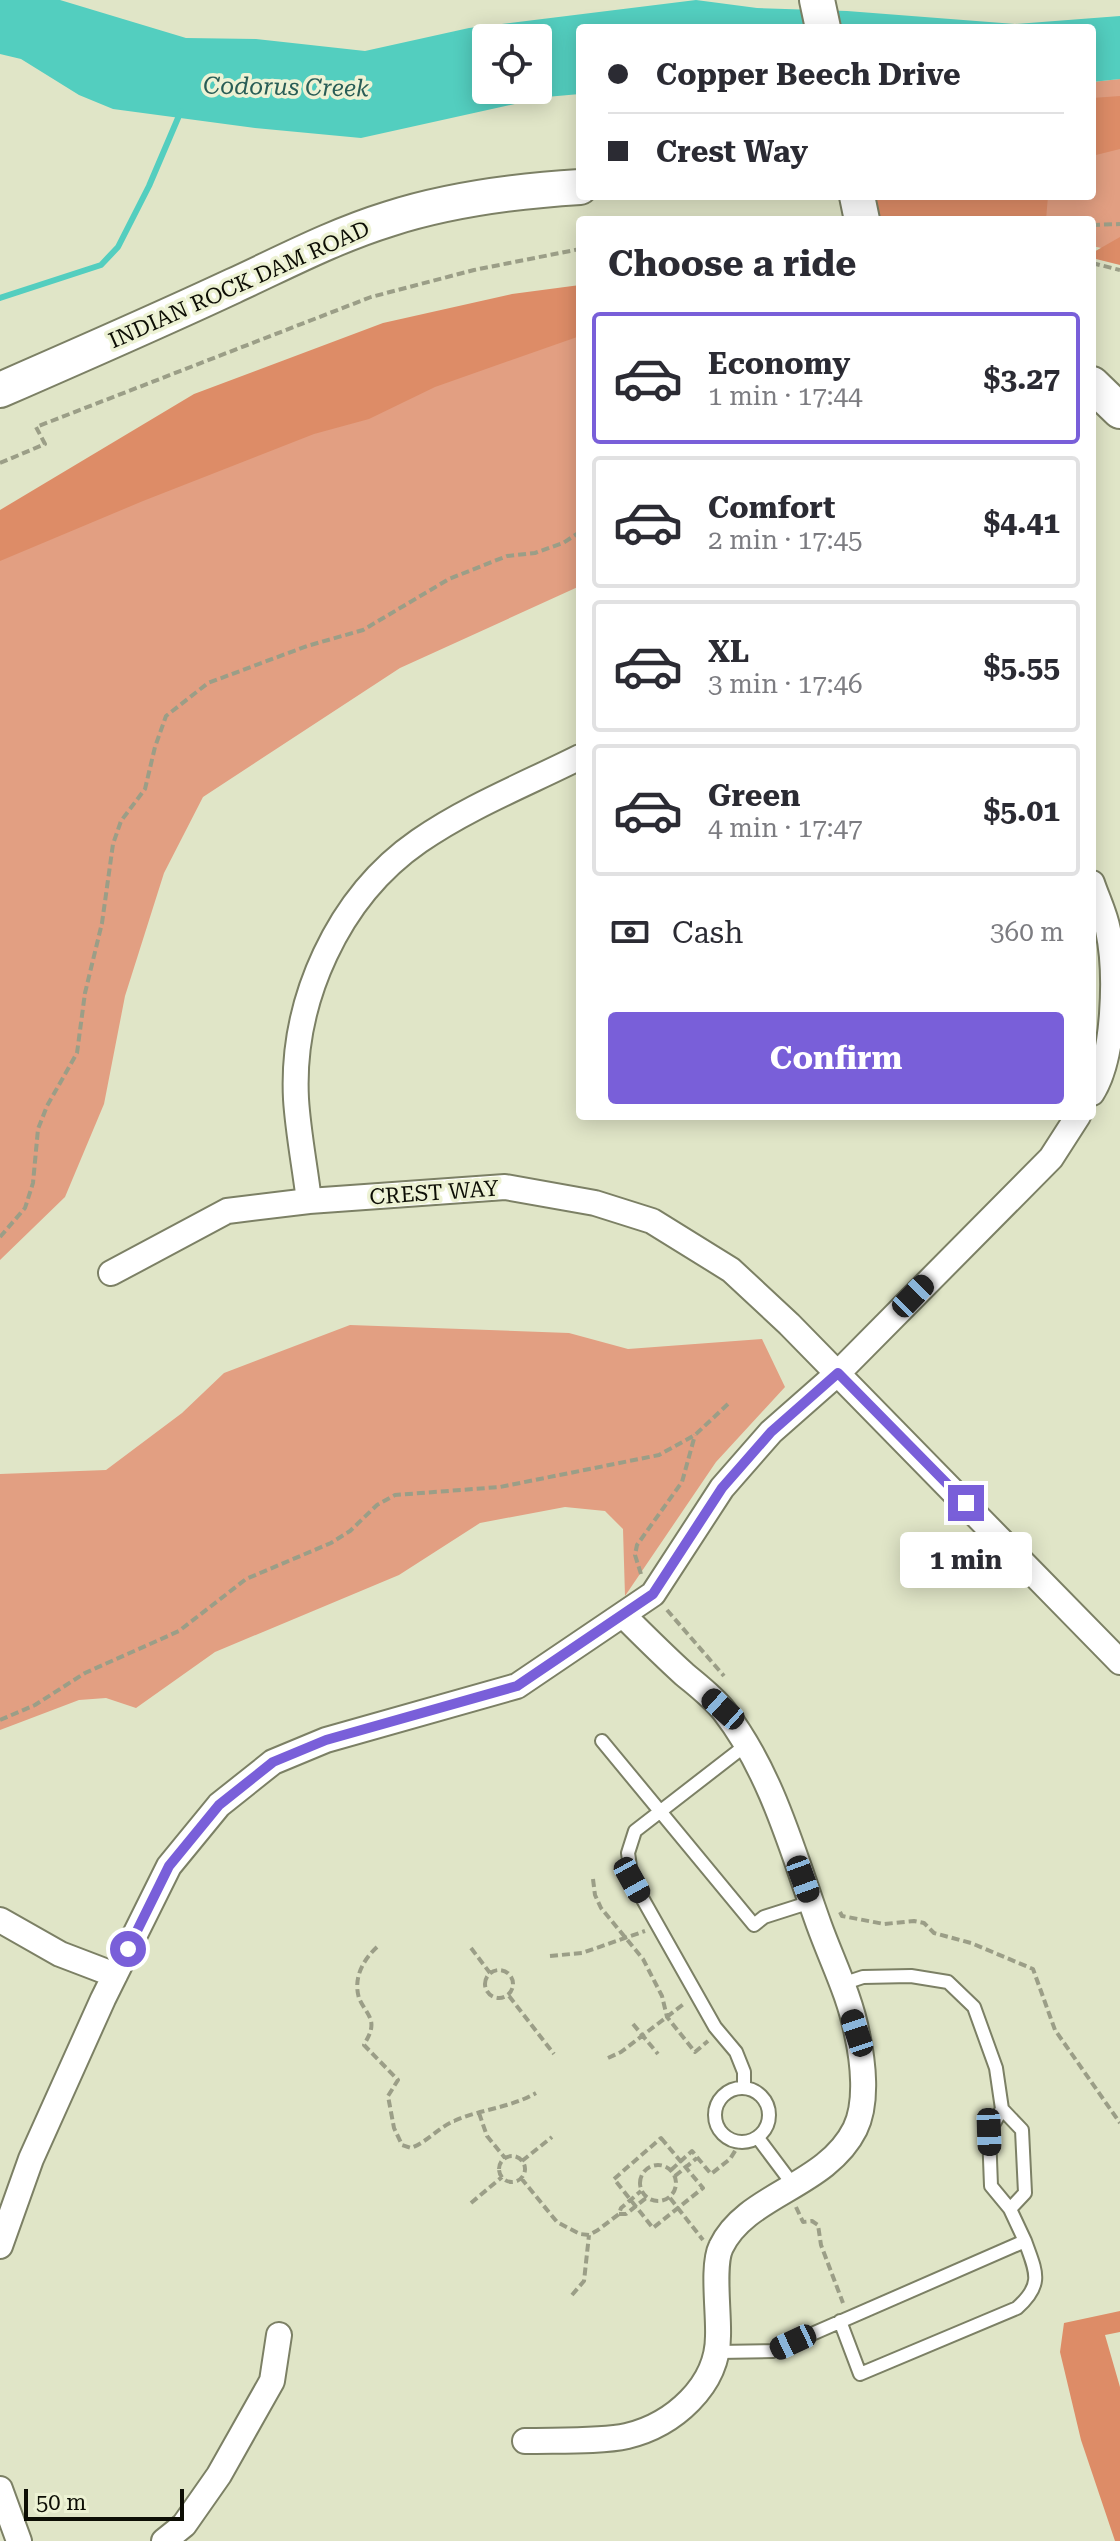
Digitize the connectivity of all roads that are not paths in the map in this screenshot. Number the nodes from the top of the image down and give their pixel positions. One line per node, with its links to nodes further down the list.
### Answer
1 (817, 0): 2 (main road)
2 (822, 24)
3 (576, 187): 5 (main road, INDIAN ROCK DAM ROAD)
4 (1096, 388): 6 (main road)
5 (0, 390)
6 (1120, 411)
7 (576, 759): 11 (street)
8 (1096, 894): 9 (street)
9 (1096, 1087)
10 (1075, 1120): 13 (street)
11 (309, 1201): 12 (street, CREST WAY); 13 (street, CREST WAY)
12 (111, 1273)
13 (838, 1373): 14 (street); 15 (street, CREST WAY)
14 (623, 1615): 17 (street); 21 (street)
15 (1120, 1662)
16 (602, 1741): 18 (lane)
17 (746, 1745): 18 (lane); 19 (street)
18 (660, 1811): 19 (lane); 23 (lane)
19 (811, 1902): 22 (street)
20 (0, 1920): 21 (street)
21 (115, 1975): 29 (street)
22 (842, 1984): 24 (lane); 26 (street)
23 (744, 2088): 25 (lane); 25 (lane)
24 (1002, 2109): 27 (lane); 27 (lane)
25 (758, 2138): 26 (lane)
26 (791, 2189): 32 (street)
27 (1010, 2209): 28 (lane)
28 (1025, 2241): 30 (lane); 30 (lane)
29 (0, 2246)
30 (844, 2319): 32 (lane)
31 (279, 2335): 36 (street)
32 (718, 2352): 33 (street)
33 (525, 2441)
34 (0, 2489): 35 (street)
35 (19, 2541)
36 (164, 2541)

